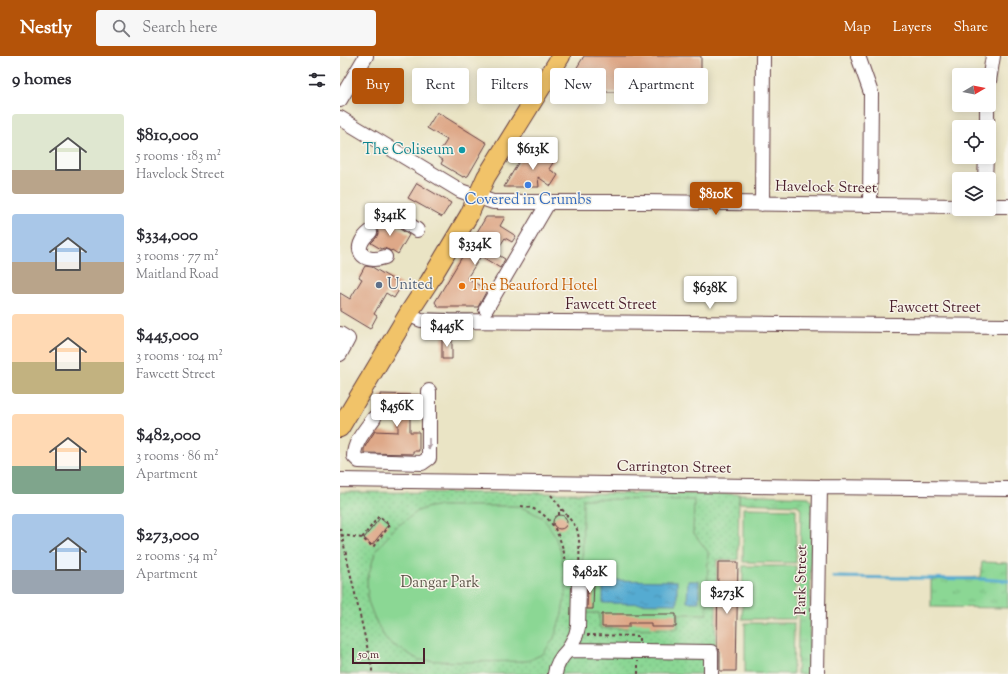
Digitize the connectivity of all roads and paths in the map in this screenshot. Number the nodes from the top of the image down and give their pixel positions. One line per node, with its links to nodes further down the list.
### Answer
1 (366, 56): 7 (street)
2 (561, 56): 9 (main road)
3 (763, 56): 11 (street)
4 (858, 56): 12 (street)
5 (994, 56): 6 (street)
6 (992, 68)
7 (340, 100)
8 (340, 118): 9 (street, Havelock Street)
9 (478, 197): 10 (street, Havelock Street); 21 (main road)
10 (548, 202): 11 (street, Havelock Street); 20 (street)
11 (762, 204): 12 (street, Havelock Street)
12 (870, 205): 13 (street, Havelock Street)
13 (952, 206)
14 (996, 206): 15 (street)
15 (1008, 206)
16 (391, 217): 17 (street)
17 (417, 230)
18 (370, 232): 19 (street)
19 (385, 258)
20 (486, 309)
21 (408, 314): 22 (street, Fawcett Street); 27 (main road)
22 (1008, 326)
23 (340, 334): 24 (street)
24 (340, 354)
25 (429, 391): 26 (street, one-way to 26)
26 (374, 418)
27 (340, 428)
28 (340, 480): 29 (street, Carrington Street)
29 (820, 487): 30 (street, Carrington Street); 44 (street, Park Street)
30 (1008, 489)
31 (554, 498): 33 (path)
32 (521, 506): 38 (path)
33 (563, 510): 34 (path); 39 (path)
34 (559, 515)
35 (340, 528): 36 (path)
36 (341, 535): 37 (path); 41 (path)
37 (362, 538): 37 (path)
38 (568, 573)
39 (579, 584): 40 (street)
40 (568, 650): 42 (street); 43 (street)
41 (372, 674)
42 (555, 674)
43 (711, 674)
44 (817, 674)

